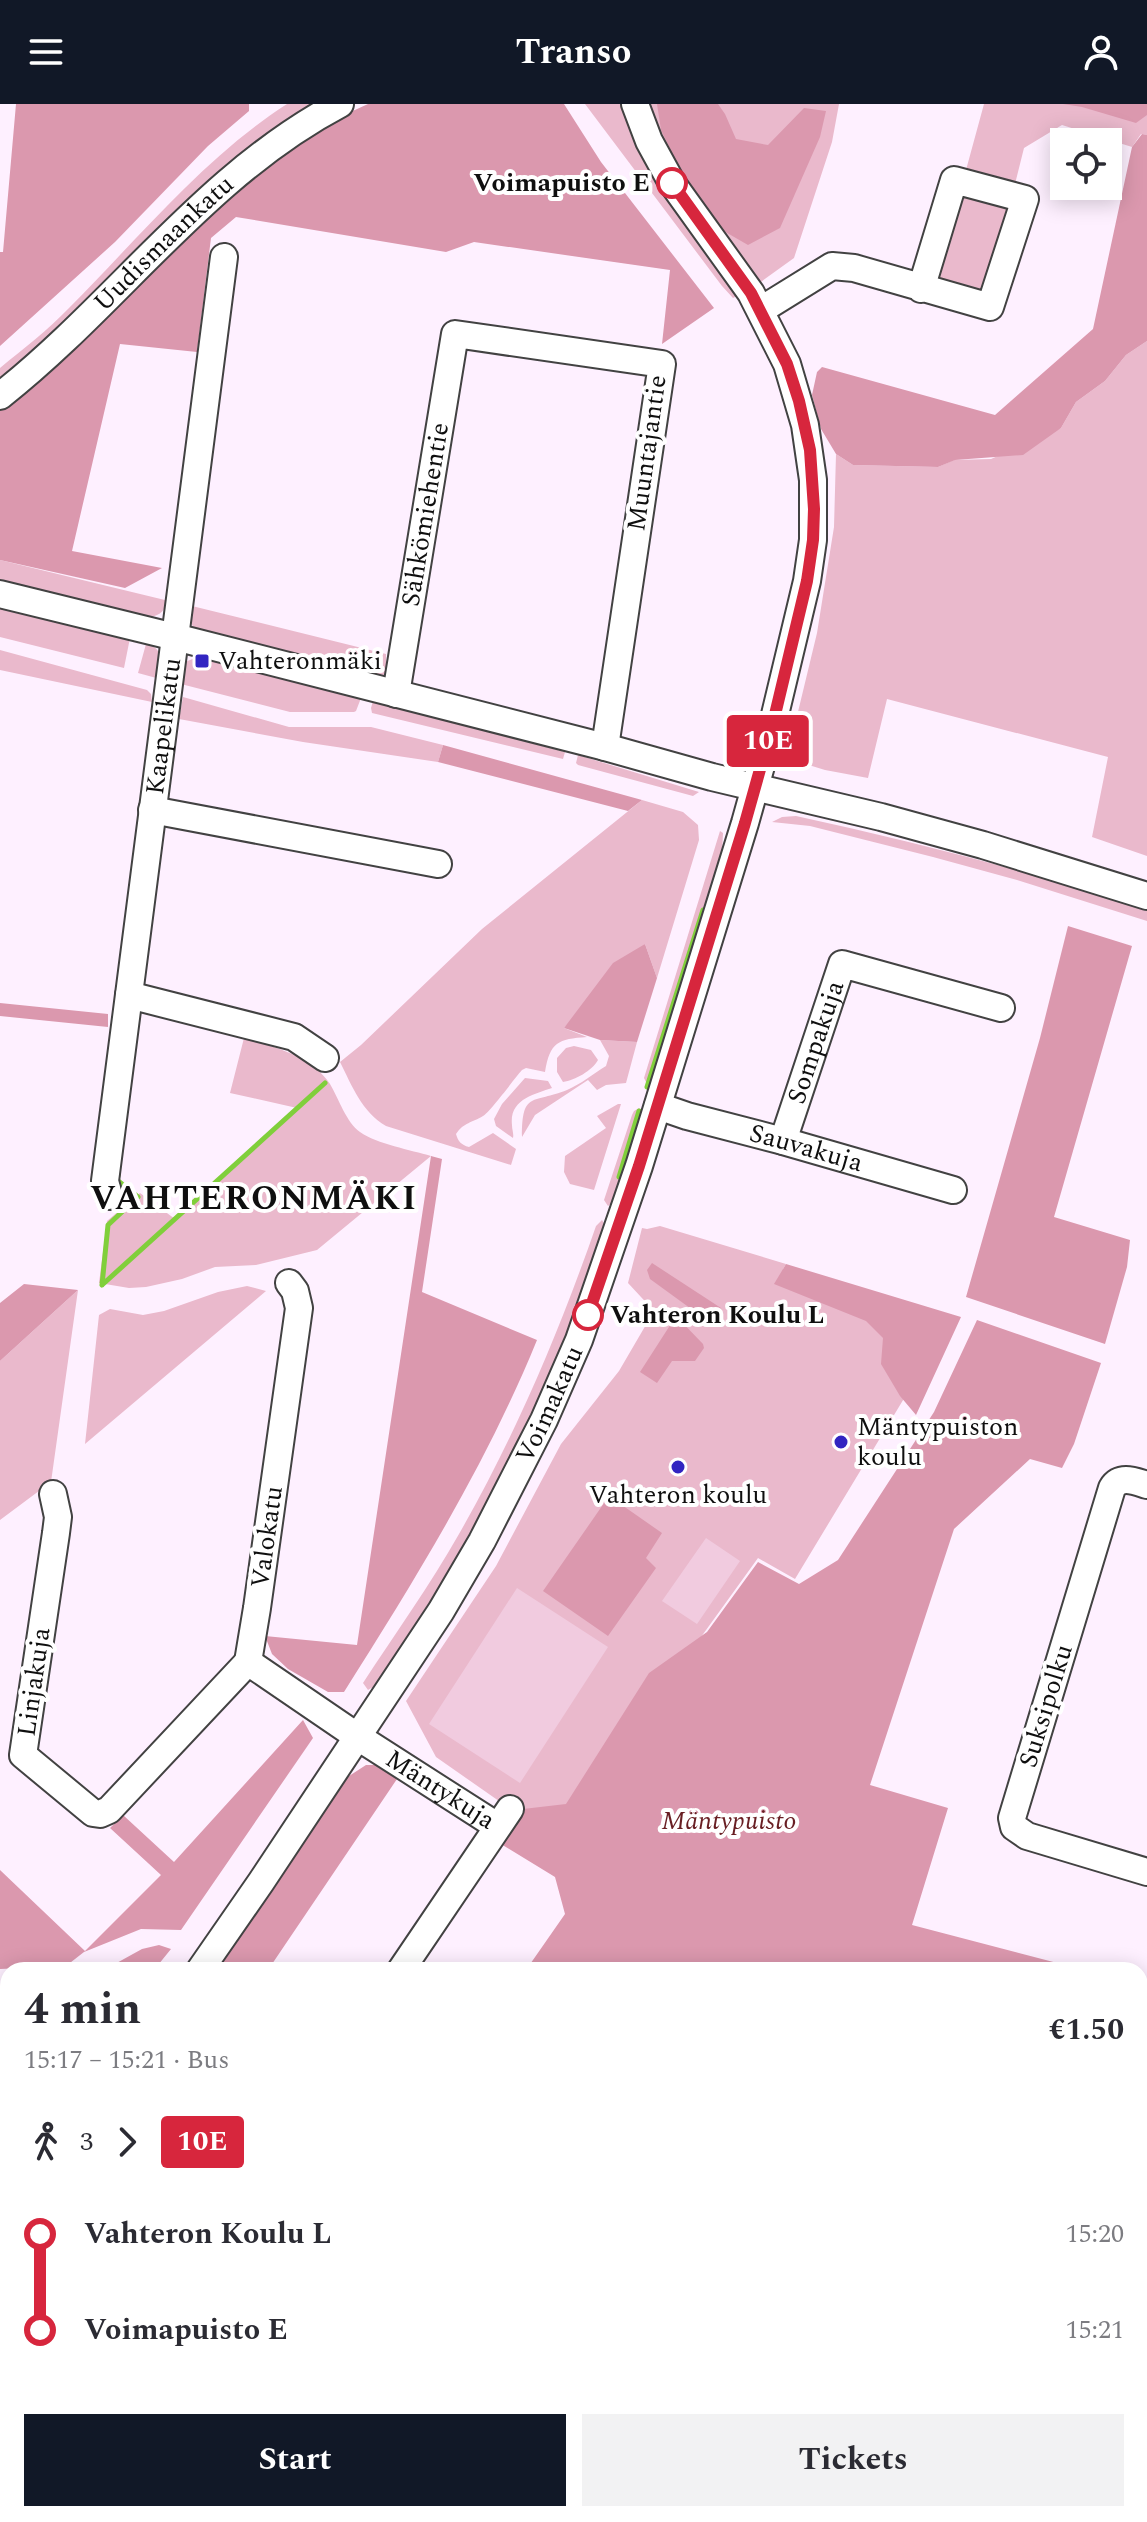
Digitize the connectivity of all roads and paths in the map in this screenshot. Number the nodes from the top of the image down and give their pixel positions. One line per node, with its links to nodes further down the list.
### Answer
1 (340, 104): 7 (street, Uudismaankatu)
2 (635, 104): 5 (street, Voimakatu)
3 (224, 257): 9 (street, Kaapelikatu)
4 (921, 289): 4 (street); 5 (street)
5 (761, 310): 12 (street, Voimakatu)
6 (455, 334): 10 (street, Sähkömiehentie); 11 (street, Muuntajantie)
7 (0, 396)
8 (0, 594): 9 (street)
9 (175, 637): 10 (street); 13 (street, Kaapelikatu)
10 (396, 694): 11 (street)
11 (605, 747): 12 (street)
12 (754, 787): 15 (street); 19 (street, Voimakatu)
13 (152, 810): 14 (street); 16 (street, Kaapelikatu)
14 (438, 864)
15 (1147, 896)
16 (129, 995): 18 (street); 22 (street, Kaapelikatu)
17 (1001, 1008): 20 (street, Sompakuja)
18 (325, 1058)
19 (658, 1106): 20 (street, Sauvakuja); 27 (street, Voimakatu)
20 (783, 1141): 21 (street, Sauvakuja)
21 (953, 1190)
22 (109, 1196)
23 (289, 1283): 26 (street, Valokatu)
24 (1147, 1485): 28 (street, Suksipolku)
25 (53, 1494): 26 (street, Linjakuja)
26 (248, 1662): 27 (street)
27 (358, 1737): 29 (street, Voimakatu); 30 (street, Mäntykuja)
28 (1147, 1872)
29 (206, 1962)
30 (406, 1962)

